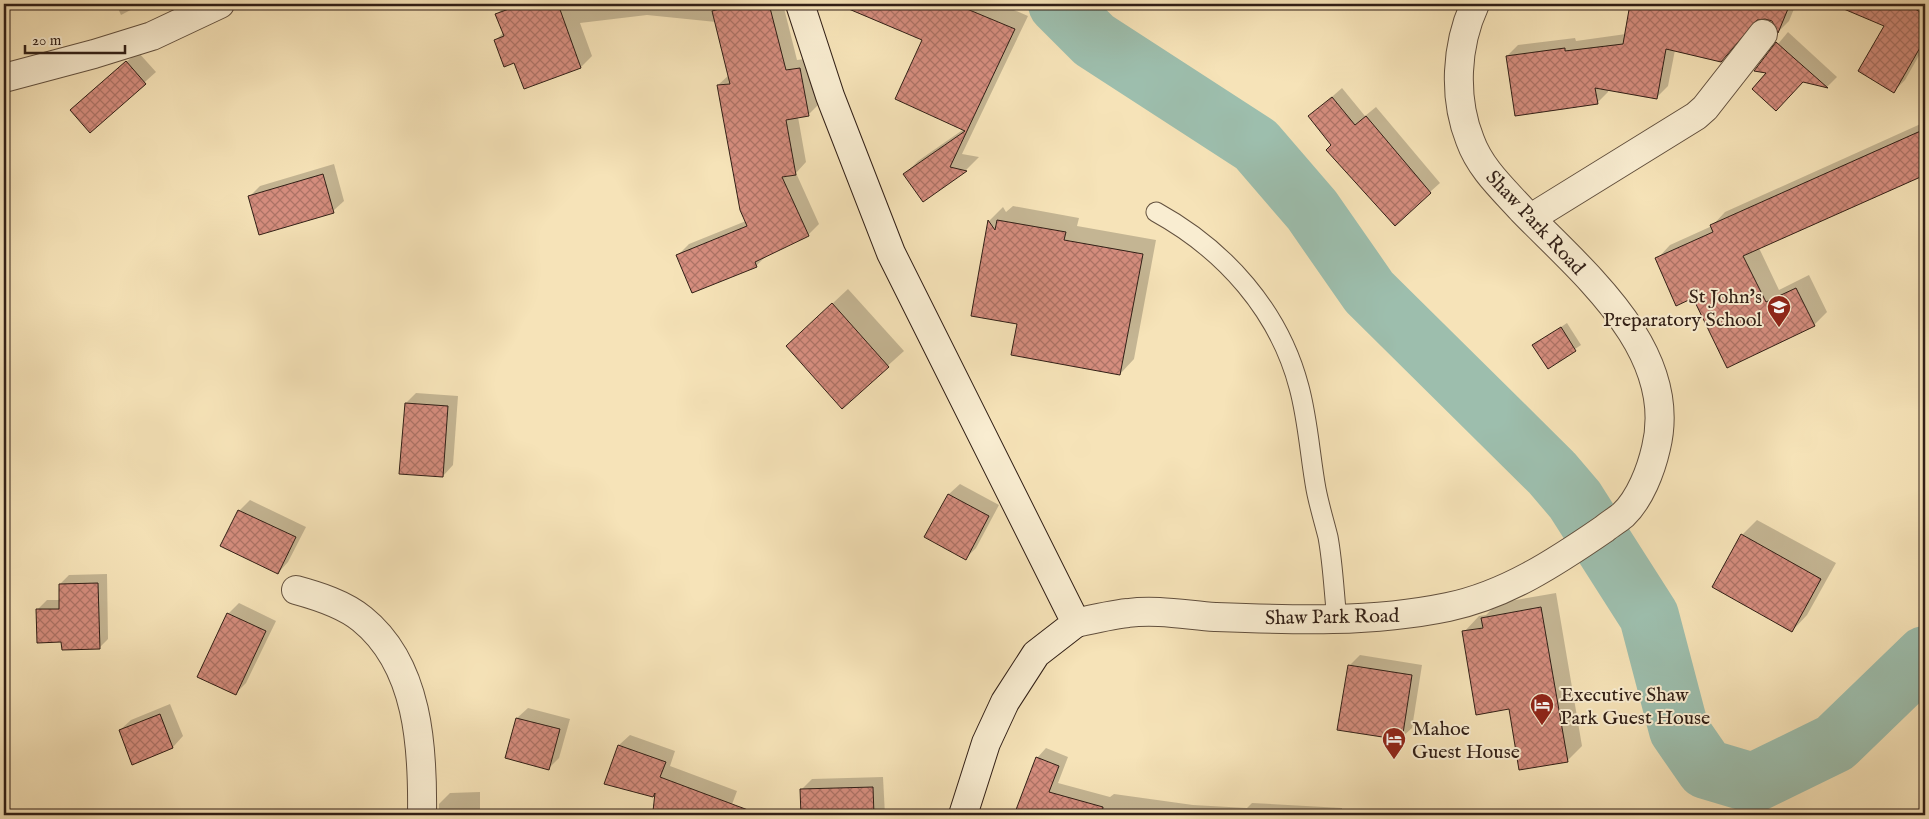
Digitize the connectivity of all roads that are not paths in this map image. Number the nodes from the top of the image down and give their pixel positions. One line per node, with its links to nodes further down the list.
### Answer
1 (220, 4): 5 (street)
2 (800, 4): 10 (street)
3 (1475, 4): 7 (street, Shaw Park Road)
4 (1763, 34): 7 (street)
5 (4, 78)
6 (1156, 212): 9 (lane)
7 (1531, 218): 9 (street, Shaw Park Road)
8 (296, 590): 11 (street)
9 (1337, 620): 10 (street, Shaw Park Road)
10 (1076, 623): 12 (street, Shaw Park Road)
11 (422, 815)
12 (962, 815)

